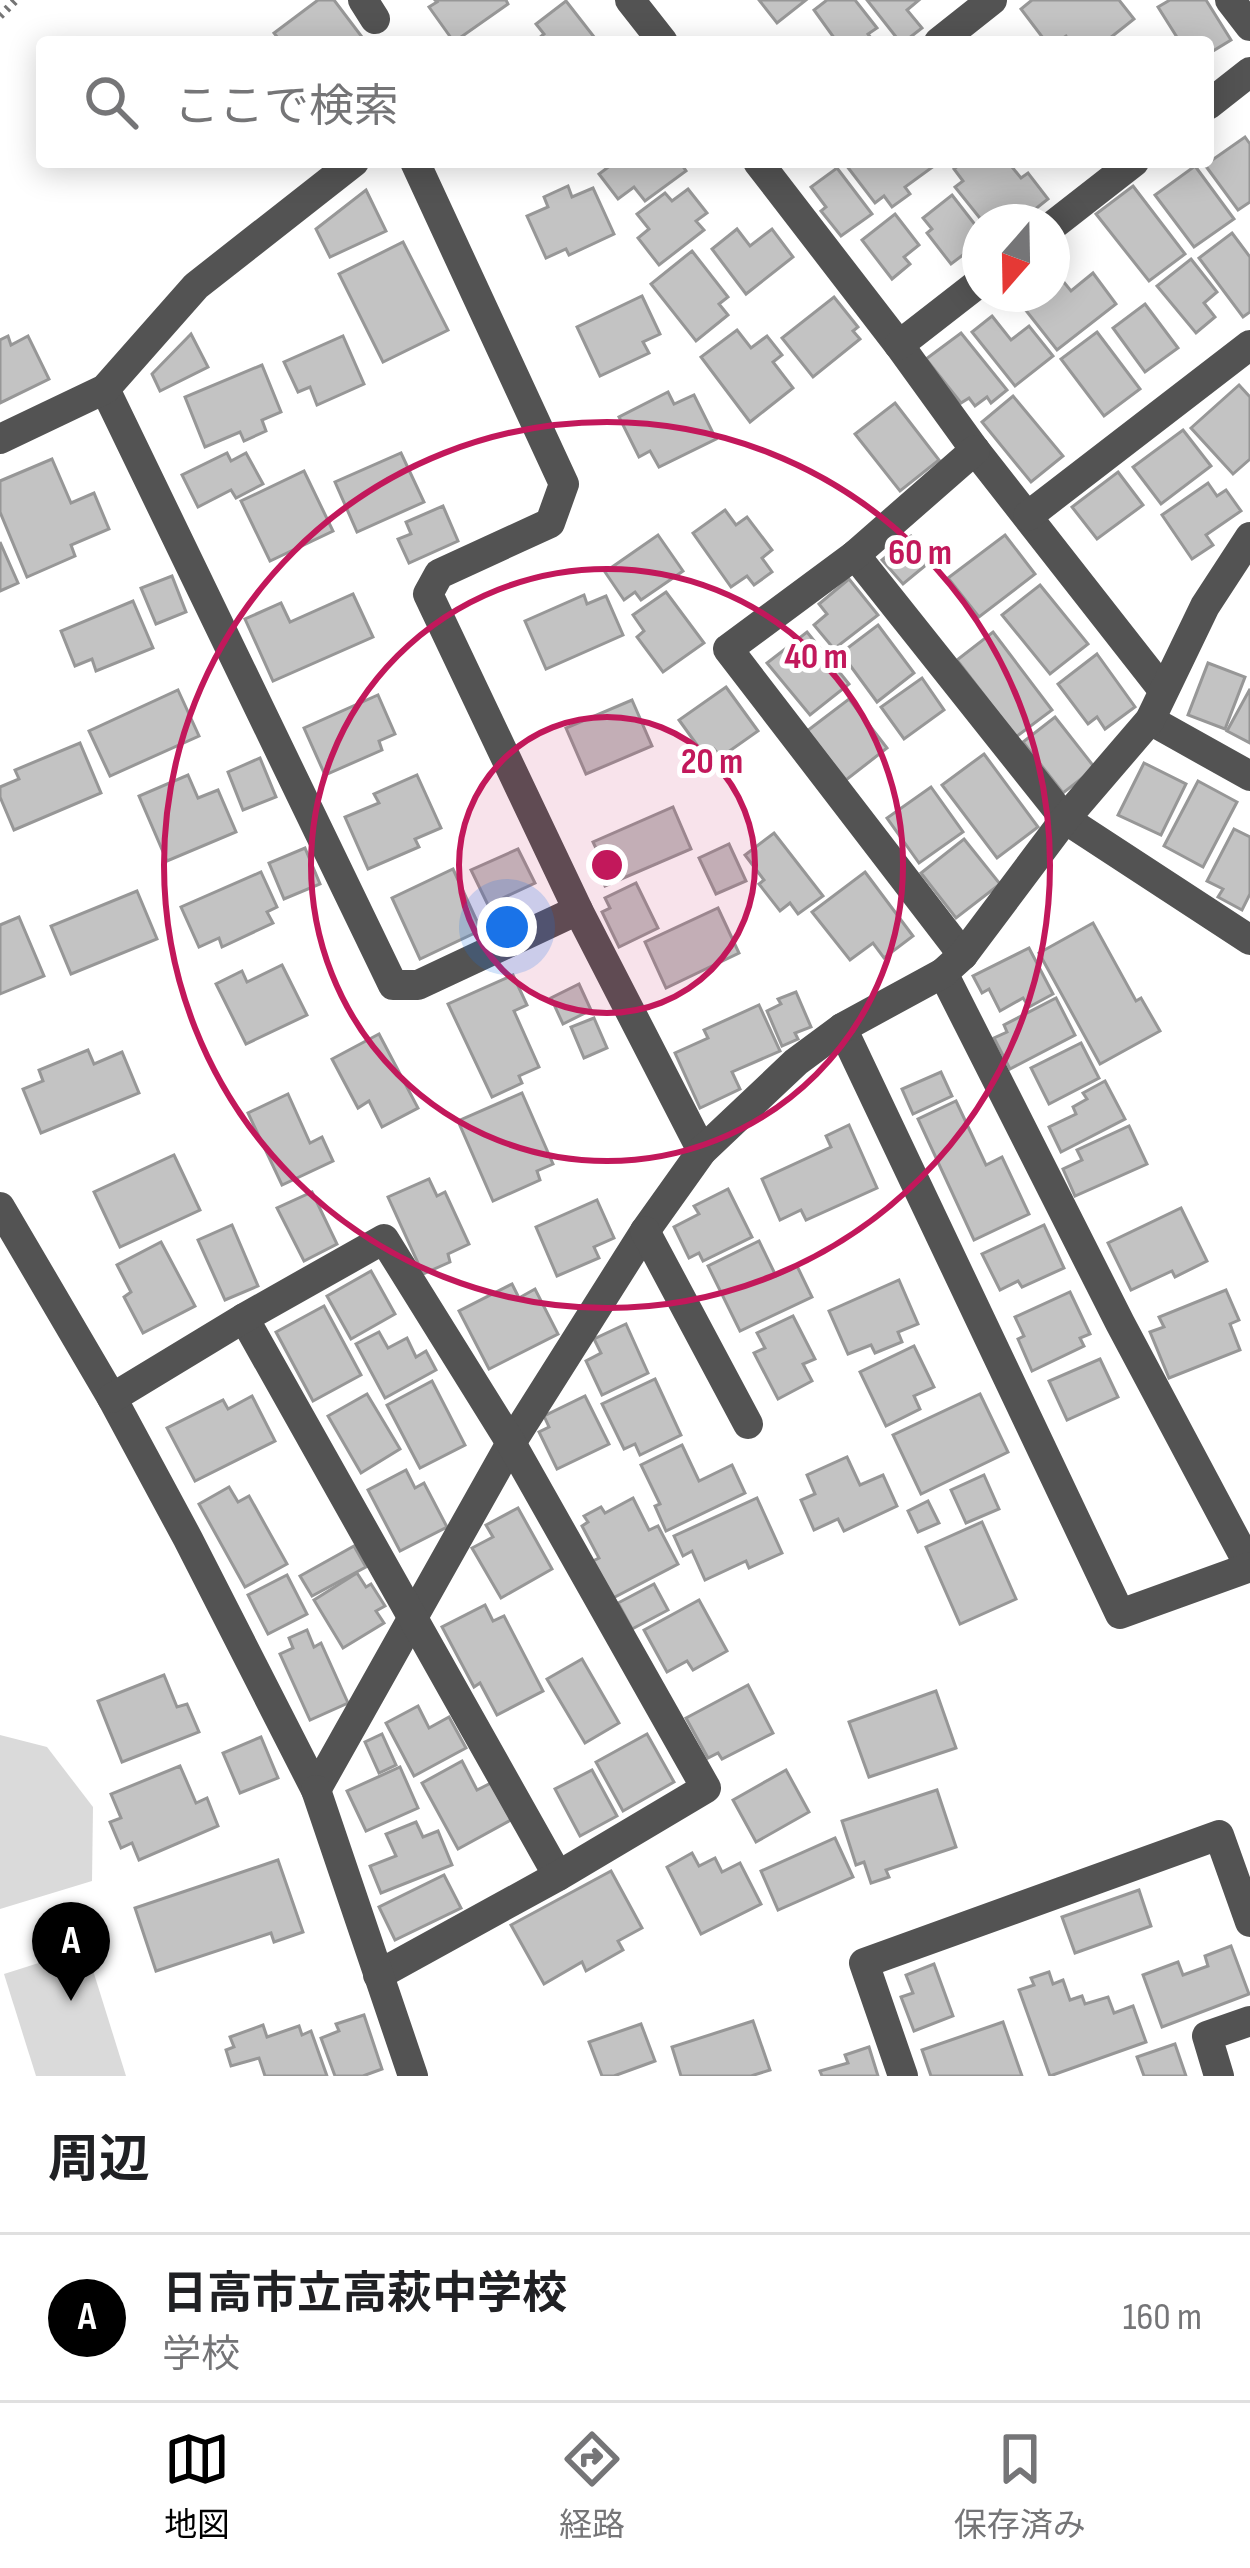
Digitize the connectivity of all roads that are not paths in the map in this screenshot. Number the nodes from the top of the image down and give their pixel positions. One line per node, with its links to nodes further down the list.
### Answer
1 (992, 0): 6 (street)
2 (1230, 0): 4 (street)
3 (635, 2): 5 (street)
4 (1250, 26)
5 (659, 36)
6 (947, 36)
7 (1250, 72): 8 (street)
8 (1214, 100)
9 (346, 168): 17 (street)
10 (418, 168): 27 (street)
11 (773, 168): 15 (street)
12 (1126, 168): 13 (street)
13 (1070, 212)
14 (962, 296): 15 (street)
15 (899, 345): 19 (street)
16 (1250, 345): 20 (street)
17 (105, 389): 18 (street); 27 (street)
18 (0, 439)
19 (975, 450): 20 (street); 22 (street)
20 (1028, 516): 23 (street)
21 (1250, 537): 23 (street)
22 (855, 555): 26 (street); 29 (street)
23 (1163, 690): 24 (street)
24 (1150, 720): 25 (street); 26 (street)
25 (1250, 776)
26 (1065, 819): 28 (street); 29 (street)
27 (578, 910): 31 (street)
28 (1250, 940)
29 (953, 964): 30 (street); 38 (street)
30 (842, 1028): 31 (street); 38 (street)
31 (701, 1151): 33 (street)
32 (0, 1207): 35 (street)
33 (644, 1231): 36 (street); 37 (street)
34 (244, 1318): 35 (street); 37 (street); 39 (street)
35 (112, 1398): 40 (street)
36 (748, 1424)
37 (512, 1443): 39 (street); 41 (street)
38 (1250, 1567)
39 (414, 1618): 40 (street); 41 (street)
40 (316, 1790): 43 (street)
41 (558, 1876): 43 (street)
42 (1250, 1922): 46 (street)
43 (378, 1975): 45 (street)
44 (1250, 2021): 47 (street)
45 (408, 2074)
46 (903, 2076)
47 (1219, 2076)

